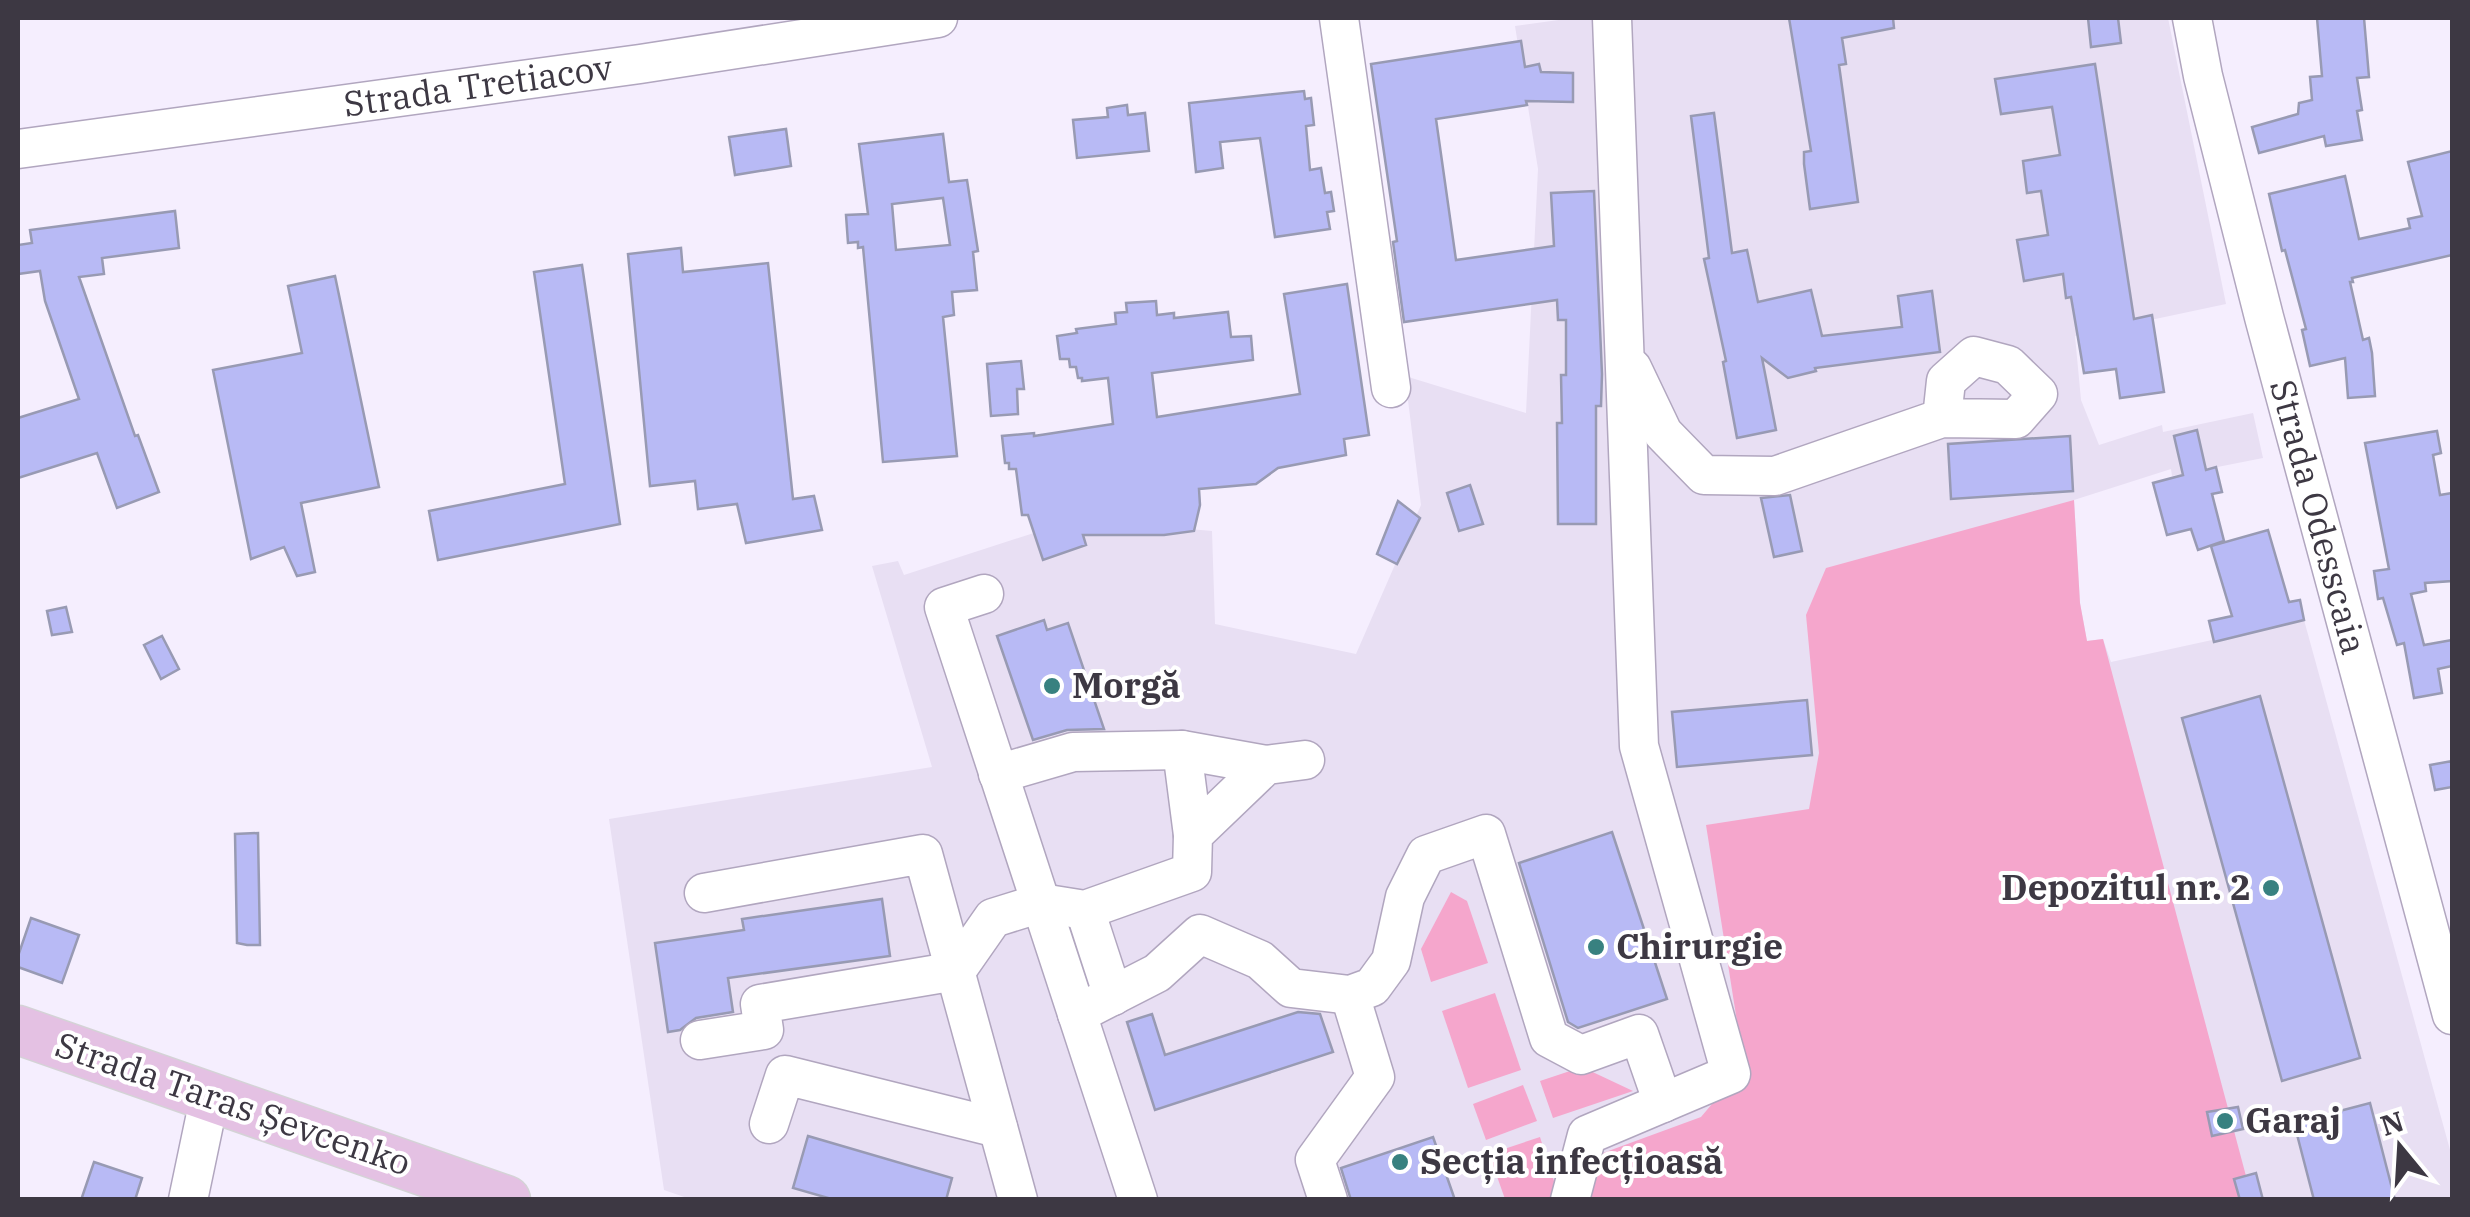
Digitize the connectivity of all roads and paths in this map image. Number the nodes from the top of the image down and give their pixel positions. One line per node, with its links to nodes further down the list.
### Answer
1 (938, 18): 5 (street, Strada Tretiacov)
2 (1339, 18): 7 (street)
3 (1612, 18): 6 (street)
4 (2192, 18): 22 (street, Strada Odesscaia)
5 (18, 150)
6 (1622, 348): 8 (street); 26 (street)
7 (1392, 388)
8 (1942, 418)
9 (984, 594): 13 (street)
10 (1182, 750): 12 (street); 13 (street); 14 (street)
11 (1305, 760): 12 (street)
12 (1266, 765): 14 (street)
13 (998, 774): 16 (street)
14 (1193, 835): 17 (street)
15 (704, 894): 18 (street)
16 (1040, 903): 17 (street); 18 (street); 21 (street)
17 (1084, 910): 19 (street)
18 (956, 971): 24 (street); 28 (street)
19 (1113, 996): 20 (street); 21 (street)
20 (1350, 996): 26 (street); 33 (street)
21 (1077, 1014): 32 (street)
22 (2452, 1015)
23 (18, 1030): 25 (main road, Strada Taras Șevcenko)
24 (700, 1040)
25 (210, 1095): 29 (street); 30 (main road, Strada Taras Șevcenko)
26 (1663, 1102): 34 (street)
27 (769, 1124): 28 (street)
28 (998, 1128): 31 (street)
29 (188, 1200)
30 (506, 1200)
31 (1018, 1200)
32 (1138, 1200)
33 (1328, 1200)
34 (1570, 1200)

